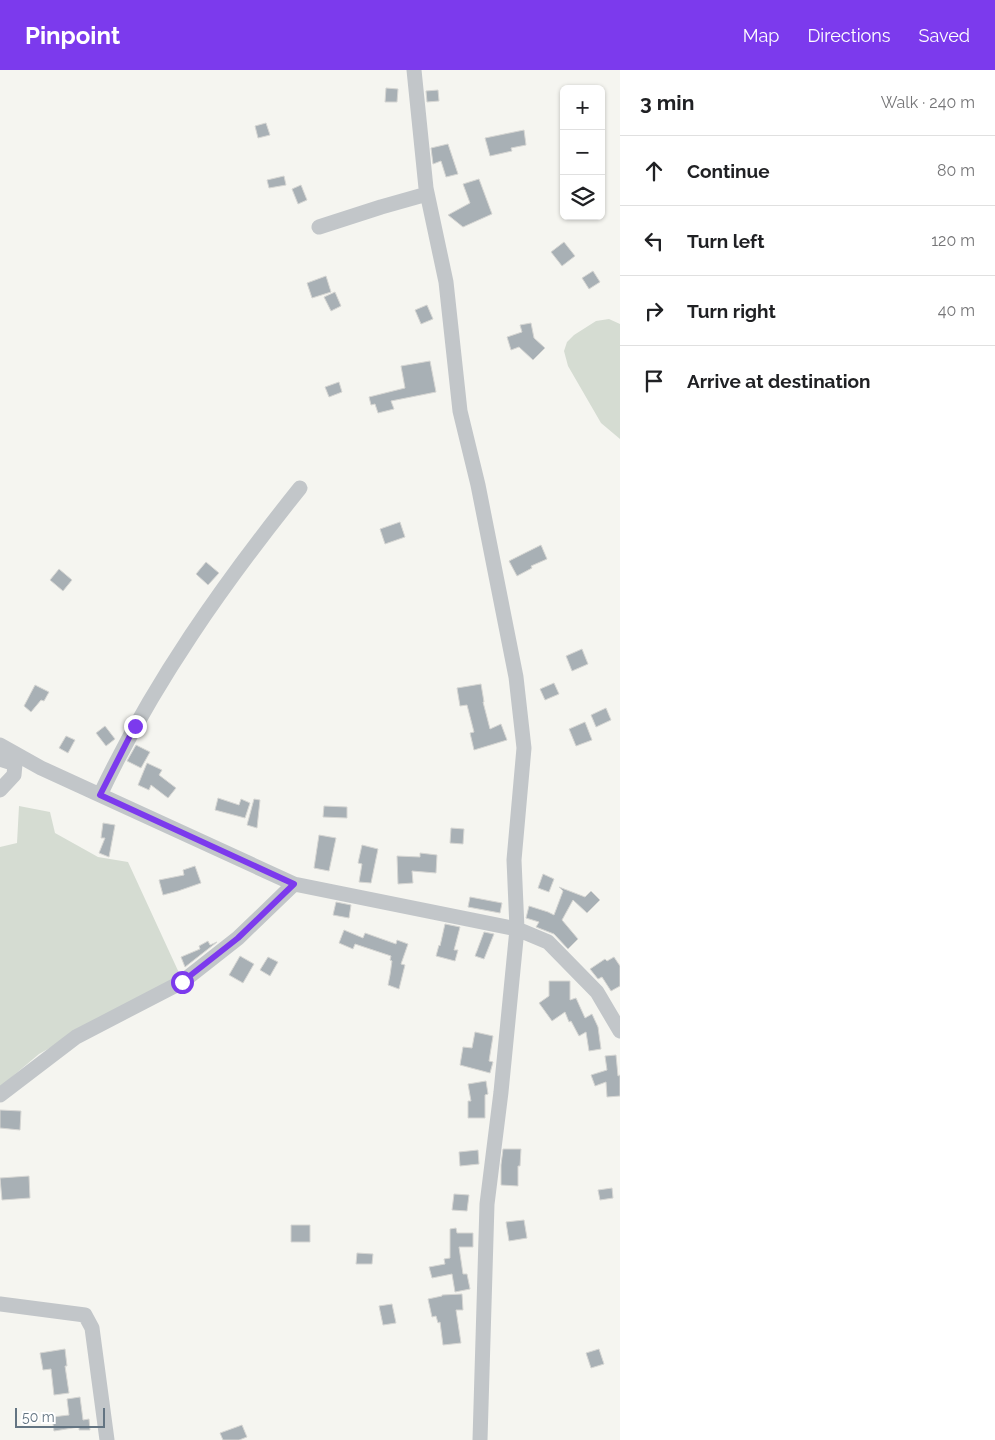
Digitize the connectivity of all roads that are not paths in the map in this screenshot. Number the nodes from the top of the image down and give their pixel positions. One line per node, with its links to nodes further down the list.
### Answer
1 (414, 70): 2 (street)
2 (428, 194): 3 (street); 10 (street)
3 (319, 227)
4 (300, 488): 8 (street)
5 (0, 745): 8 (street)
6 (0, 759): 7 (street)
7 (0, 790)
8 (100, 795): 9 (street)
9 (294, 884): 10 (street); 12 (street)
10 (517, 929): 11 (street); 15 (street)
11 (620, 1031)
12 (0, 1095)
13 (0, 1304): 14 (street)
14 (107, 1440)
15 (480, 1440)

